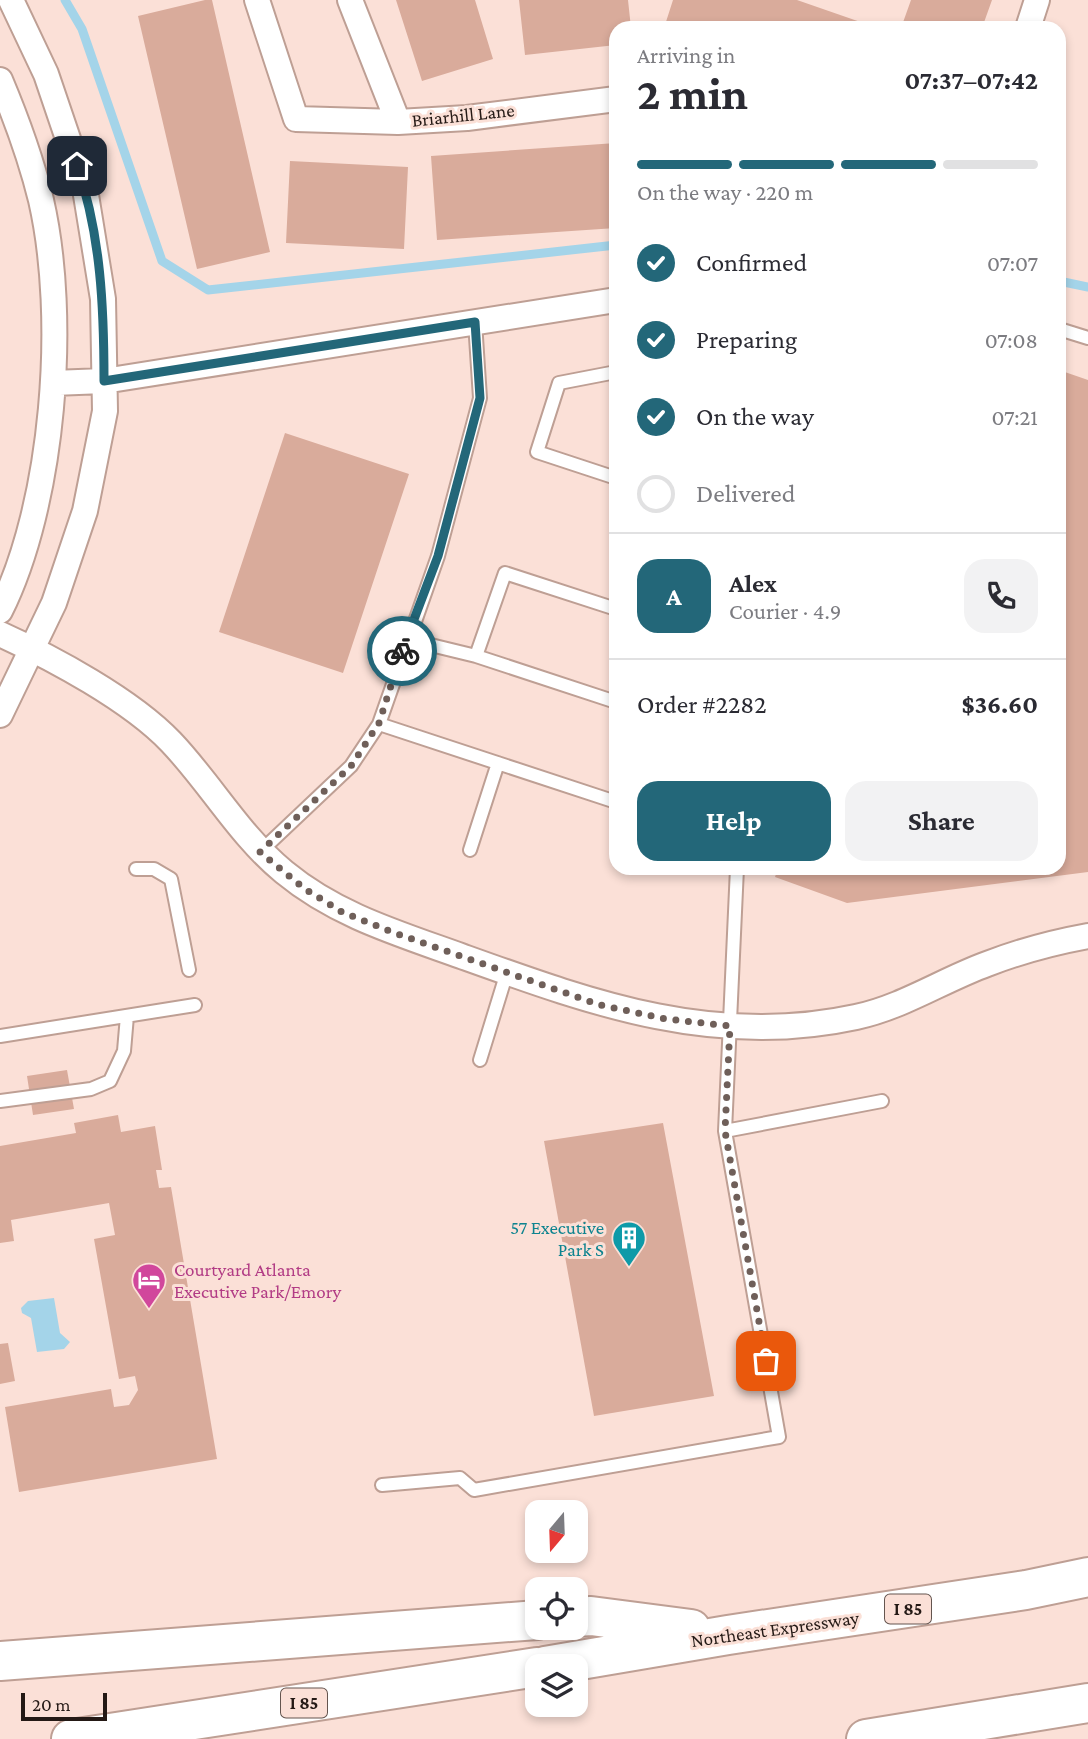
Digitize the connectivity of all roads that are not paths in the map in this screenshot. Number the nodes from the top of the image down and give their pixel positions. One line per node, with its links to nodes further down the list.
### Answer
1 (11, 0): 14 (street)
2 (257, 0): 8 (street)
3 (351, 0): 8 (street, Briarhill Lane)
4 (1037, 0): 5 (street)
5 (1030, 21)
6 (0, 79): 15 (street)
7 (609, 100): 8 (street, Briarhill Lane)
8 (398, 122)
9 (609, 301): 10 (street)
10 (475, 322): 14 (street); 20 (lane)
11 (1066, 330): 12 (lane)
12 (1088, 338)
13 (609, 373): 16 (lane)
14 (104, 381): 15 (street); 21 (street)
15 (53, 383): 18 (street)
16 (609, 476)
17 (609, 607): 22 (lane)
18 (0, 611)
19 (0, 634): 21 (street)
20 (406, 639): 22 (lane); 25 (lane)
21 (34, 649): 24 (street); 29 (street)
22 (476, 656): 23 (lane)
23 (609, 700)
24 (0, 715)
25 (379, 723): 26 (lane); 29 (lane)
26 (498, 763): 27 (lane); 28 (lane)
27 (609, 800)
28 (470, 850)
29 (260, 852): 34 (street)
30 (136, 869): 33 (lane)
31 (737, 875): 37 (lane)
32 (1088, 936): 37 (street)
33 (189, 970)
34 (507, 972): 37 (street); 39 (lane)
35 (195, 1005): 36 (lane)
36 (127, 1016): 38 (lane); 40 (lane)
37 (730, 1026): 42 (lane)
38 (0, 1036)
39 (480, 1059)
40 (0, 1101)
41 (882, 1101): 42 (lane)
42 (725, 1131): 43 (lane)
43 (382, 1485)
44 (1088, 1577): 47 (highway, Northeast Expressway / I 85)
45 (588, 1616): 47 (highway)
46 (525, 1621): 49 (highway)
47 (727, 1635): 48 (highway, Northeast Expressway / I 85)
48 (588, 1659)
49 (0, 1661)
50 (525, 1669): 52 (highway, I 85)
51 (1088, 1703): 53 (highway)
52 (71, 1739)
53 (866, 1739)

